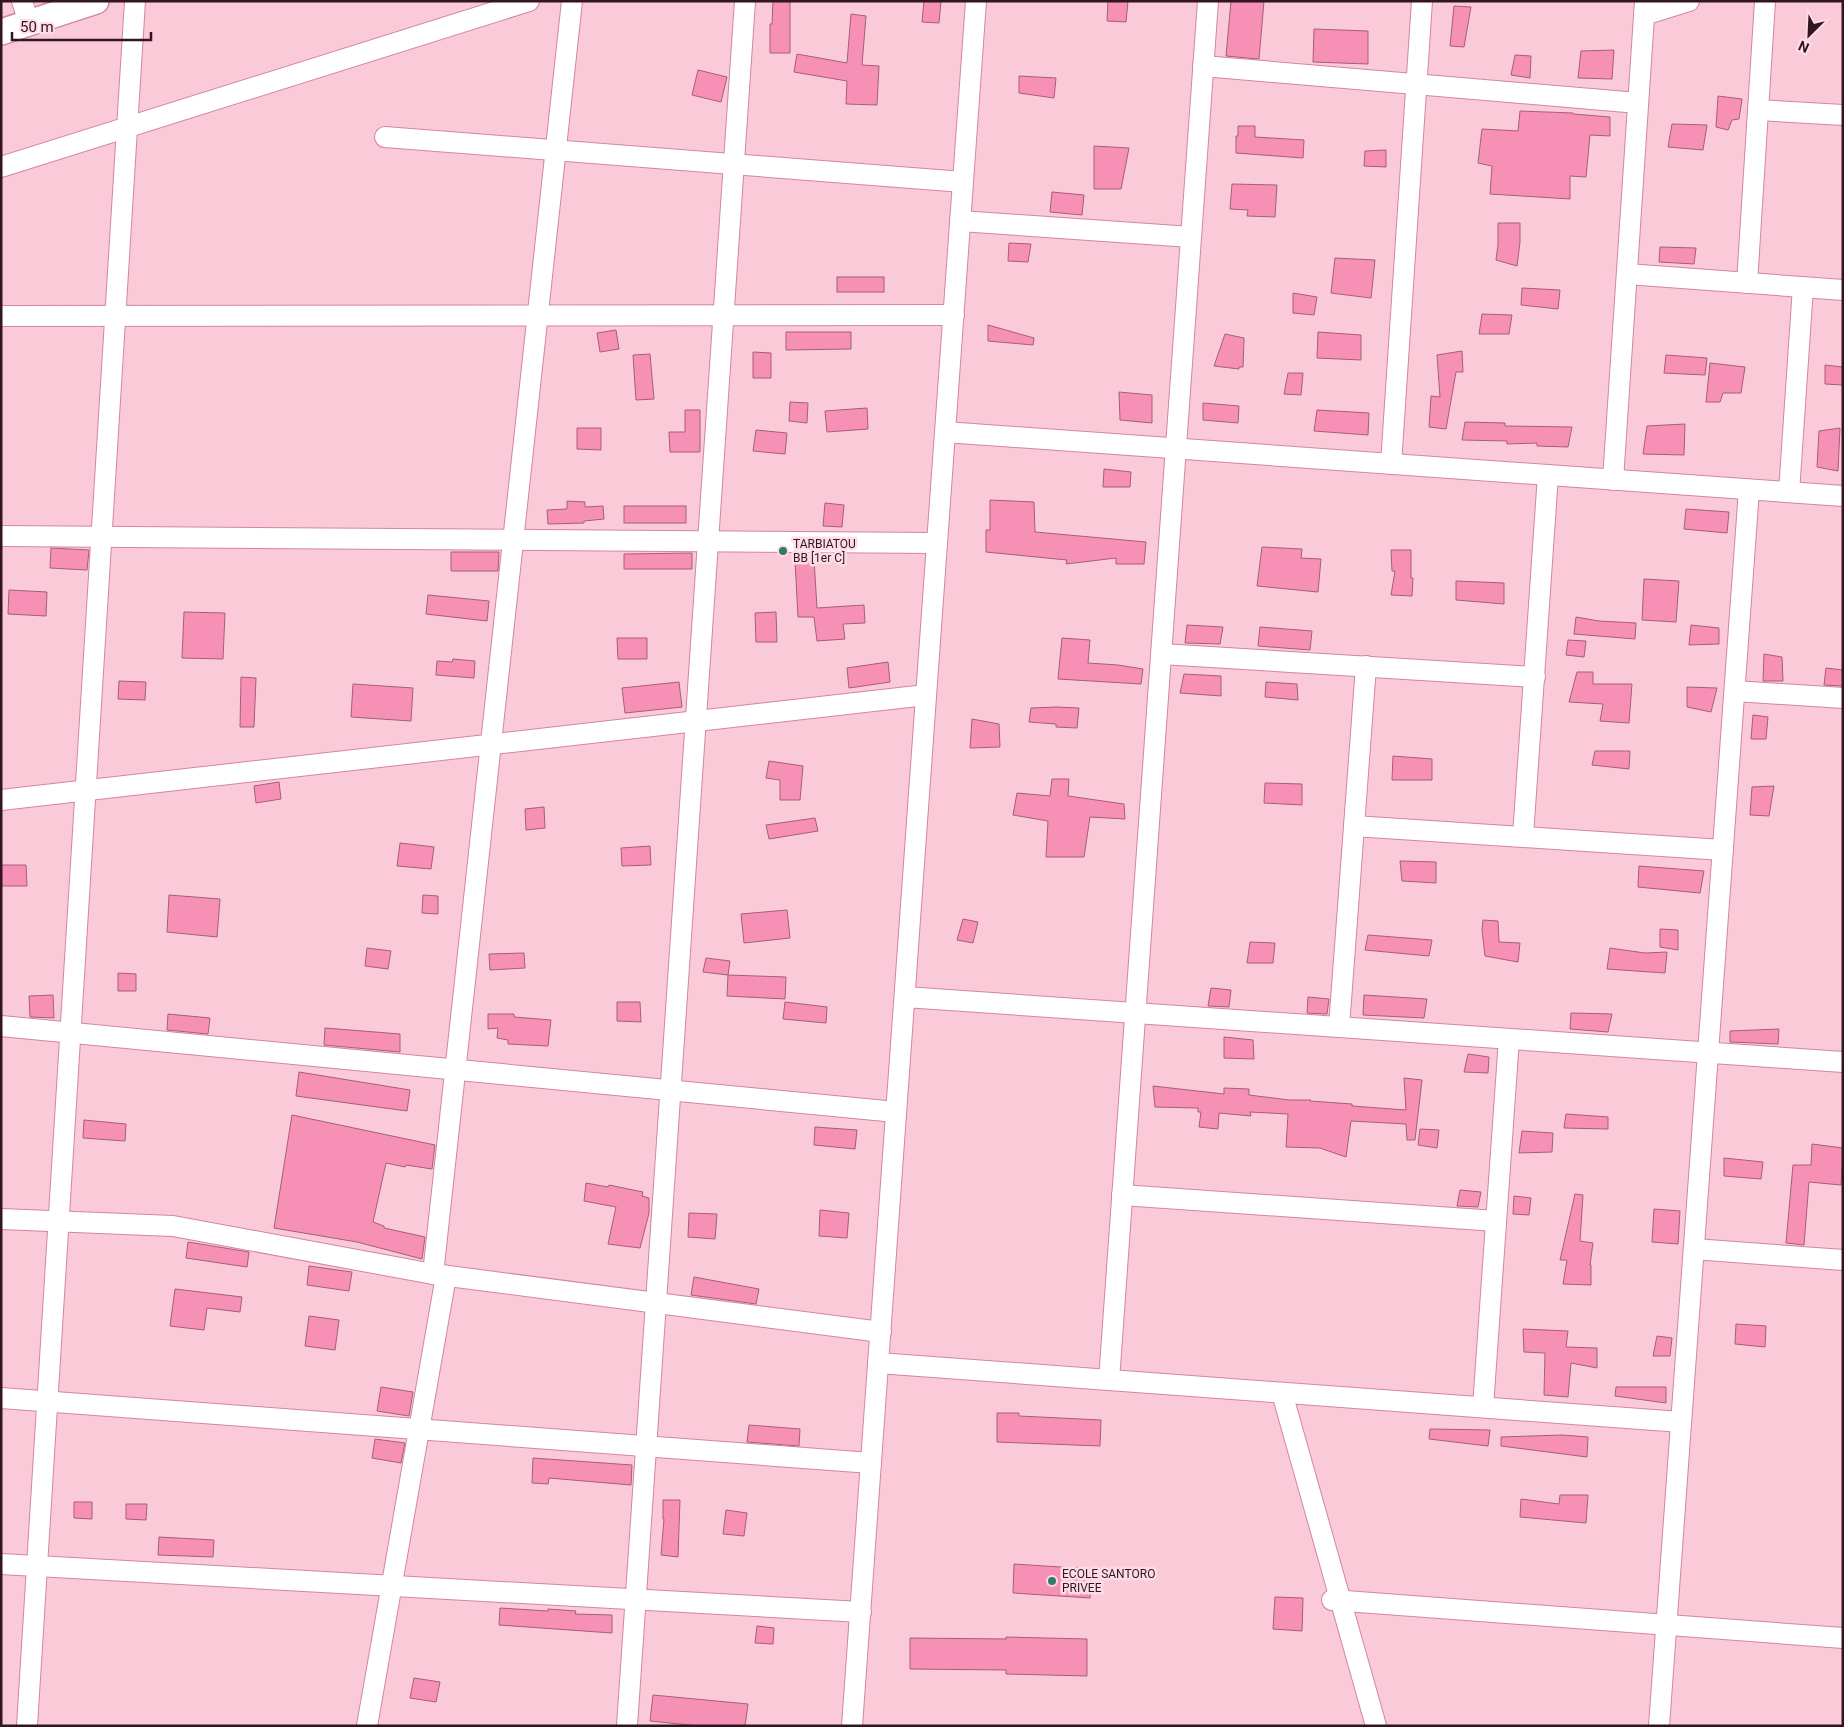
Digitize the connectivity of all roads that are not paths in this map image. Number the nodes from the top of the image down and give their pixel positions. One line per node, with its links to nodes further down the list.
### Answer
1 (96, 1): 12 (main road)
2 (135, 1): 19 (street)
3 (529, 1): 19 (street)
4 (572, 1): 21 (street)
5 (745, 1): 22 (street)
6 (976, 1): 24 (street)
7 (1208, 1): 14 (street)
8 (1422, 1): 15 (street)
9 (1689, 1): 11 (street)
10 (1765, 1): 17 (street)
11 (1644, 8): 16 (street)
12 (25, 12): 13 (main road)
13 (1, 32)
14 (1203, 66): 15 (street); 26 (street)
15 (1417, 84): 16 (street); 38 (street)
16 (1638, 103): 27 (street)
17 (1758, 110): 18 (street); 28 (street)
18 (1843, 115)
19 (127, 127): 23 (street); 34 (street)
20 (385, 137): 21 (street)
21 (555, 151): 22 (street); 35 (street)
22 (734, 164): 24 (street); 31 (street)
23 (1, 167)
24 (963, 182): 25 (street)
25 (960, 221): 26 (street); 32 (street)
26 (1191, 237): 37 (street)
27 (1627, 274): 28 (street); 40 (street)
28 (1747, 283): 29 (street)
29 (1803, 287): 30 (street); 42 (street)
30 (1843, 290)
31 (724, 315): 32 (street); 35 (street); 47 (street)
32 (954, 315): 36 (street)
33 (1, 316): 34 (street)
34 (115, 316): 35 (street); 45 (street)
35 (538, 316): 46 (street)
36 (945, 432): 37 (street); 48 (street)
37 (1176, 448): 38 (street); 49 (street)
38 (1391, 464): 39 (street)
39 (1548, 475): 40 (street); 51 (street)
40 (1613, 480): 41 (street)
41 (1749, 490): 42 (street); 52 (street)
42 (1789, 492): 43 (street)
43 (1843, 496)
44 (1, 536): 45 (street)
45 (102, 537): 46 (street); 57 (street)
46 (513, 540): 47 (street); 56 (street)
47 (708, 541): 48 (street); 55 (street)
48 (937, 543): 53 (street)
49 (1161, 654): 50 (street); 63 (street)
50 (1366, 666): 51 (street); 59 (street)
51 (1534, 677): 60 (street)
52 (1734, 691): 54 (street); 61 (street)
53 (926, 695): 55 (street); 62 (street)
54 (1843, 698)
55 (696, 721): 56 (street); 71 (street)
56 (491, 744): 57 (street); 70 (street)
57 (85, 791): 58 (street); 66 (street)
58 (1, 800)
59 (1354, 826): 60 (street); 65 (street)
60 (1523, 836): 61 (street)
61 (1723, 850): 68 (street)
62 (905, 997): 63 (street); 72 (street)
63 (1135, 1013): 65 (street); 73 (street)
64 (1, 1026): 66 (street)
65 (1339, 1027): 67 (street)
66 (70, 1033): 70 (street); 75 (street)
67 (1509, 1039): 68 (street); 76 (street)
68 (1708, 1053): 69 (street); 77 (street)
69 (1843, 1062)
70 (456, 1070): 71 (street); 79 (street)
71 (671, 1091): 72 (street); 80 (street)
72 (896, 1112): 81 (street)
73 (1122, 1195): 76 (street); 83 (street)
74 (1, 1219): 75 (street)
75 (58, 1221): 79 (street); 86 (street)
76 (1496, 1221): 87 (street)
77 (1694, 1248): 78 (street); 88 (street)
78 (1843, 1260)
79 (440, 1275): 80 (street); 89 (street)
80 (656, 1303): 81 (street); 90 (street)
81 (881, 1332): 82 (street)
82 (878, 1363): 83 (street); 91 (street)
83 (1109, 1380): 84 (street)
84 (1282, 1392): 87 (street); 96 (street)
85 (1, 1398): 86 (street)
86 (47, 1402): 89 (street); 93 (street)
87 (1483, 1407): 88 (street)
88 (1681, 1422): 98 (street)
89 (419, 1429): 90 (street); 94 (street)
90 (646, 1446): 91 (street); 95 (street)
91 (871, 1463): 97 (street)
92 (1, 1564): 93 (street)
93 (37, 1566): 94 (street); 100 (street)
94 (392, 1586): 95 (street); 101 (street)
95 (636, 1600): 97 (street); 102 (street)
96 (1336, 1600): 98 (street); 104 (street)
97 (860, 1612): 103 (street)
98 (1667, 1625): 99 (street); 105 (street)
99 (1843, 1638)
100 (27, 1726)
101 (367, 1726)
102 (627, 1726)
103 (852, 1726)
104 (1376, 1726)
105 (1659, 1726)

